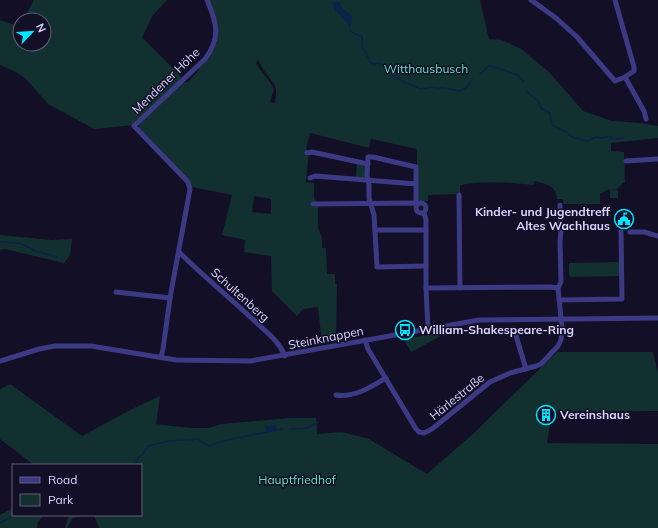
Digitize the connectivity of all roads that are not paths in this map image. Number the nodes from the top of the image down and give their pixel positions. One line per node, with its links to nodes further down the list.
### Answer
1 (208, 0): 23 (street, Mendener Höhe)
2 (530, 0): 4 (street)
3 (615, 0): 4 (street)
4 (625, 77): 5 (street)
5 (646, 119)
6 (306, 153): 9 (street)
7 (658, 159): 8 (street)
8 (626, 161)
9 (368, 164): 11 (street); 12 (street)
10 (310, 178): 11 (street)
11 (368, 180): 12 (street); 15 (street)
12 (416, 184): 16 (street)
13 (459, 195): 26 (street)
14 (313, 204): 15 (street)
15 (371, 204): 16 (street); 18 (street)
16 (416, 204): 19 (street)
17 (560, 205): 27 (street)
18 (374, 230): 19 (street); 24 (street)
19 (426, 230): 24 (street)
20 (621, 232): 30 (street)
21 (630, 232): 22 (street)
22 (658, 236)
23 (179, 252): 29 (street, Mendener Höhe); 36 (street, Schultenberg)
24 (426, 266): 25 (street)
25 (426, 288): 26 (street); 33 (street)
26 (460, 288): 27 (street)
27 (558, 288): 30 (street)
28 (116, 292): 29 (street)
29 (170, 298): 37 (street, Mendener Höhe)
30 (559, 300): 32 (street)
31 (658, 318): 32 (street, Steinknappen)
32 (560, 319): 33 (street, Steinknappen); 39 (street, Härlestraße)
33 (428, 329): 35 (street, Steinknappen)
34 (514, 329): 39 (street)
35 (365, 340): 36 (street, Steinknappen); 40 (street)
36 (284, 356): 37 (street, Steinknappen)
37 (161, 357): 38 (street, Steinknappen)
38 (0, 361)
39 (526, 369): 40 (street, Härlestraße)
40 (386, 378): 41 (street)
41 (336, 395)

